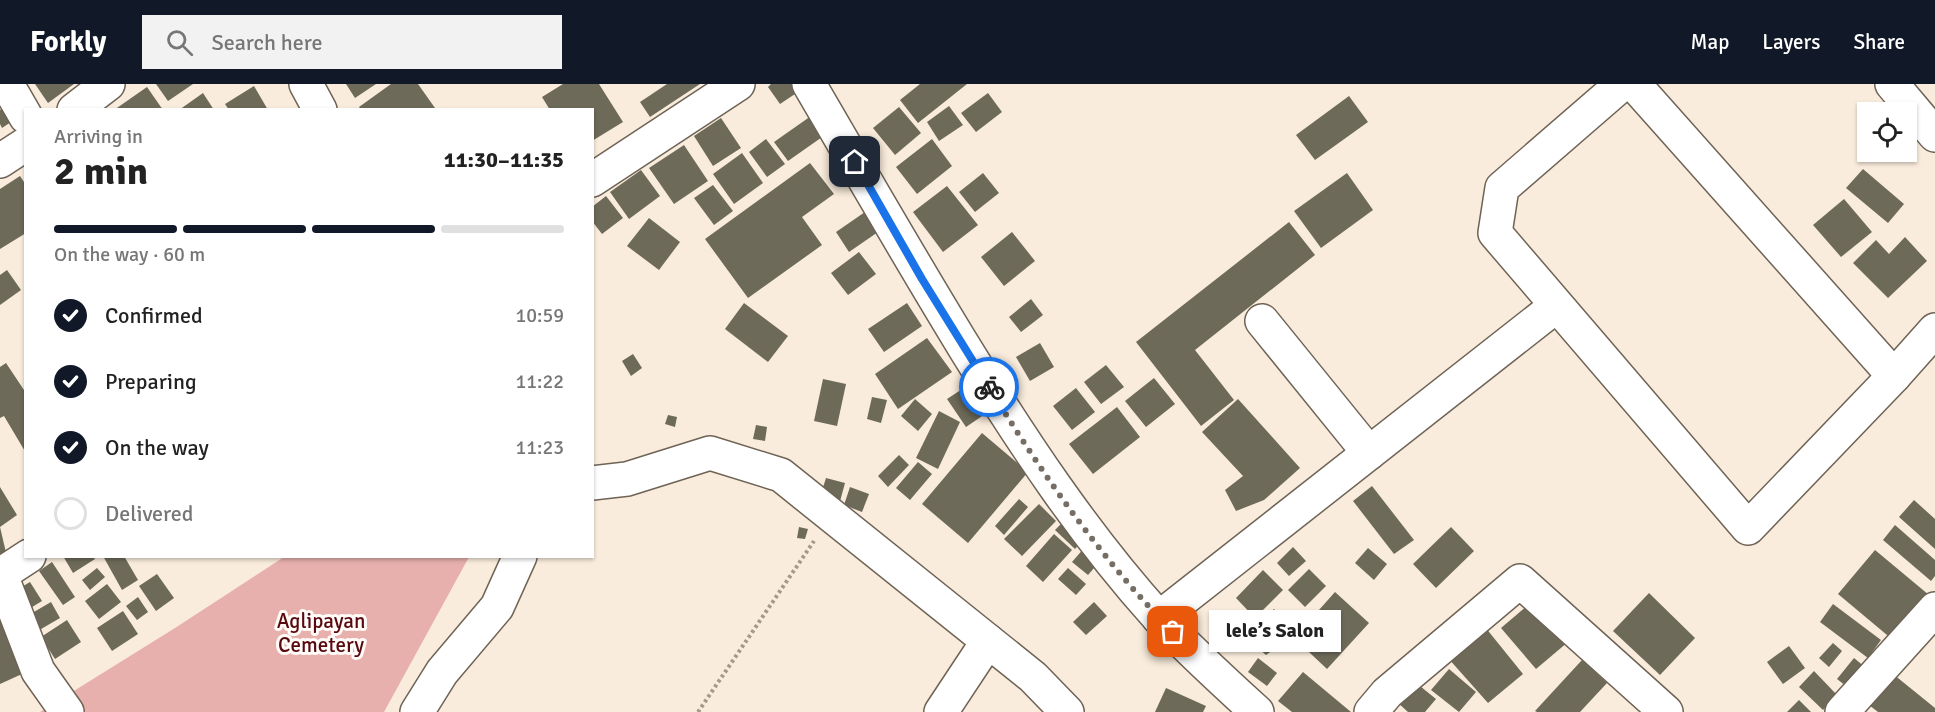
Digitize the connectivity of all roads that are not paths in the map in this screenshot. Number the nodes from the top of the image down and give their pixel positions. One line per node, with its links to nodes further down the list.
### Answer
1 (7, 84): 11 (street)
2 (108, 84): 9 (street)
3 (306, 84): 10 (street)
4 (738, 84): 15 (street)
5 (809, 84): 26 (street)
6 (1622, 84): 16 (street)
7 (1634, 84): 19 (street)
8 (1892, 84): 12 (street)
9 (77, 108)
10 (319, 108)
11 (24, 114)
12 (1935, 135)
13 (24, 145): 14 (street)
14 (0, 161)
15 (594, 179)
16 (1556, 306): 19 (street); 20 (street)
17 (1262, 321): 20 (street)
18 (1935, 330): 19 (street)
19 (1894, 376)
20 (1370, 453): 26 (street)
21 (594, 483): 27 (street)
22 (26, 558): 24 (street)
23 (519, 558): 29 (street)
24 (1, 575): 28 (street)
25 (1935, 609): 35 (street)
26 (1160, 618): 32 (street)
27 (988, 640): 30 (street); 31 (street)
28 (67, 712)
29 (417, 712)
30 (941, 712)
31 (1067, 712)
32 (1257, 712)
33 (1371, 712): 34 (street)
34 (1666, 712)
35 (1842, 712)

